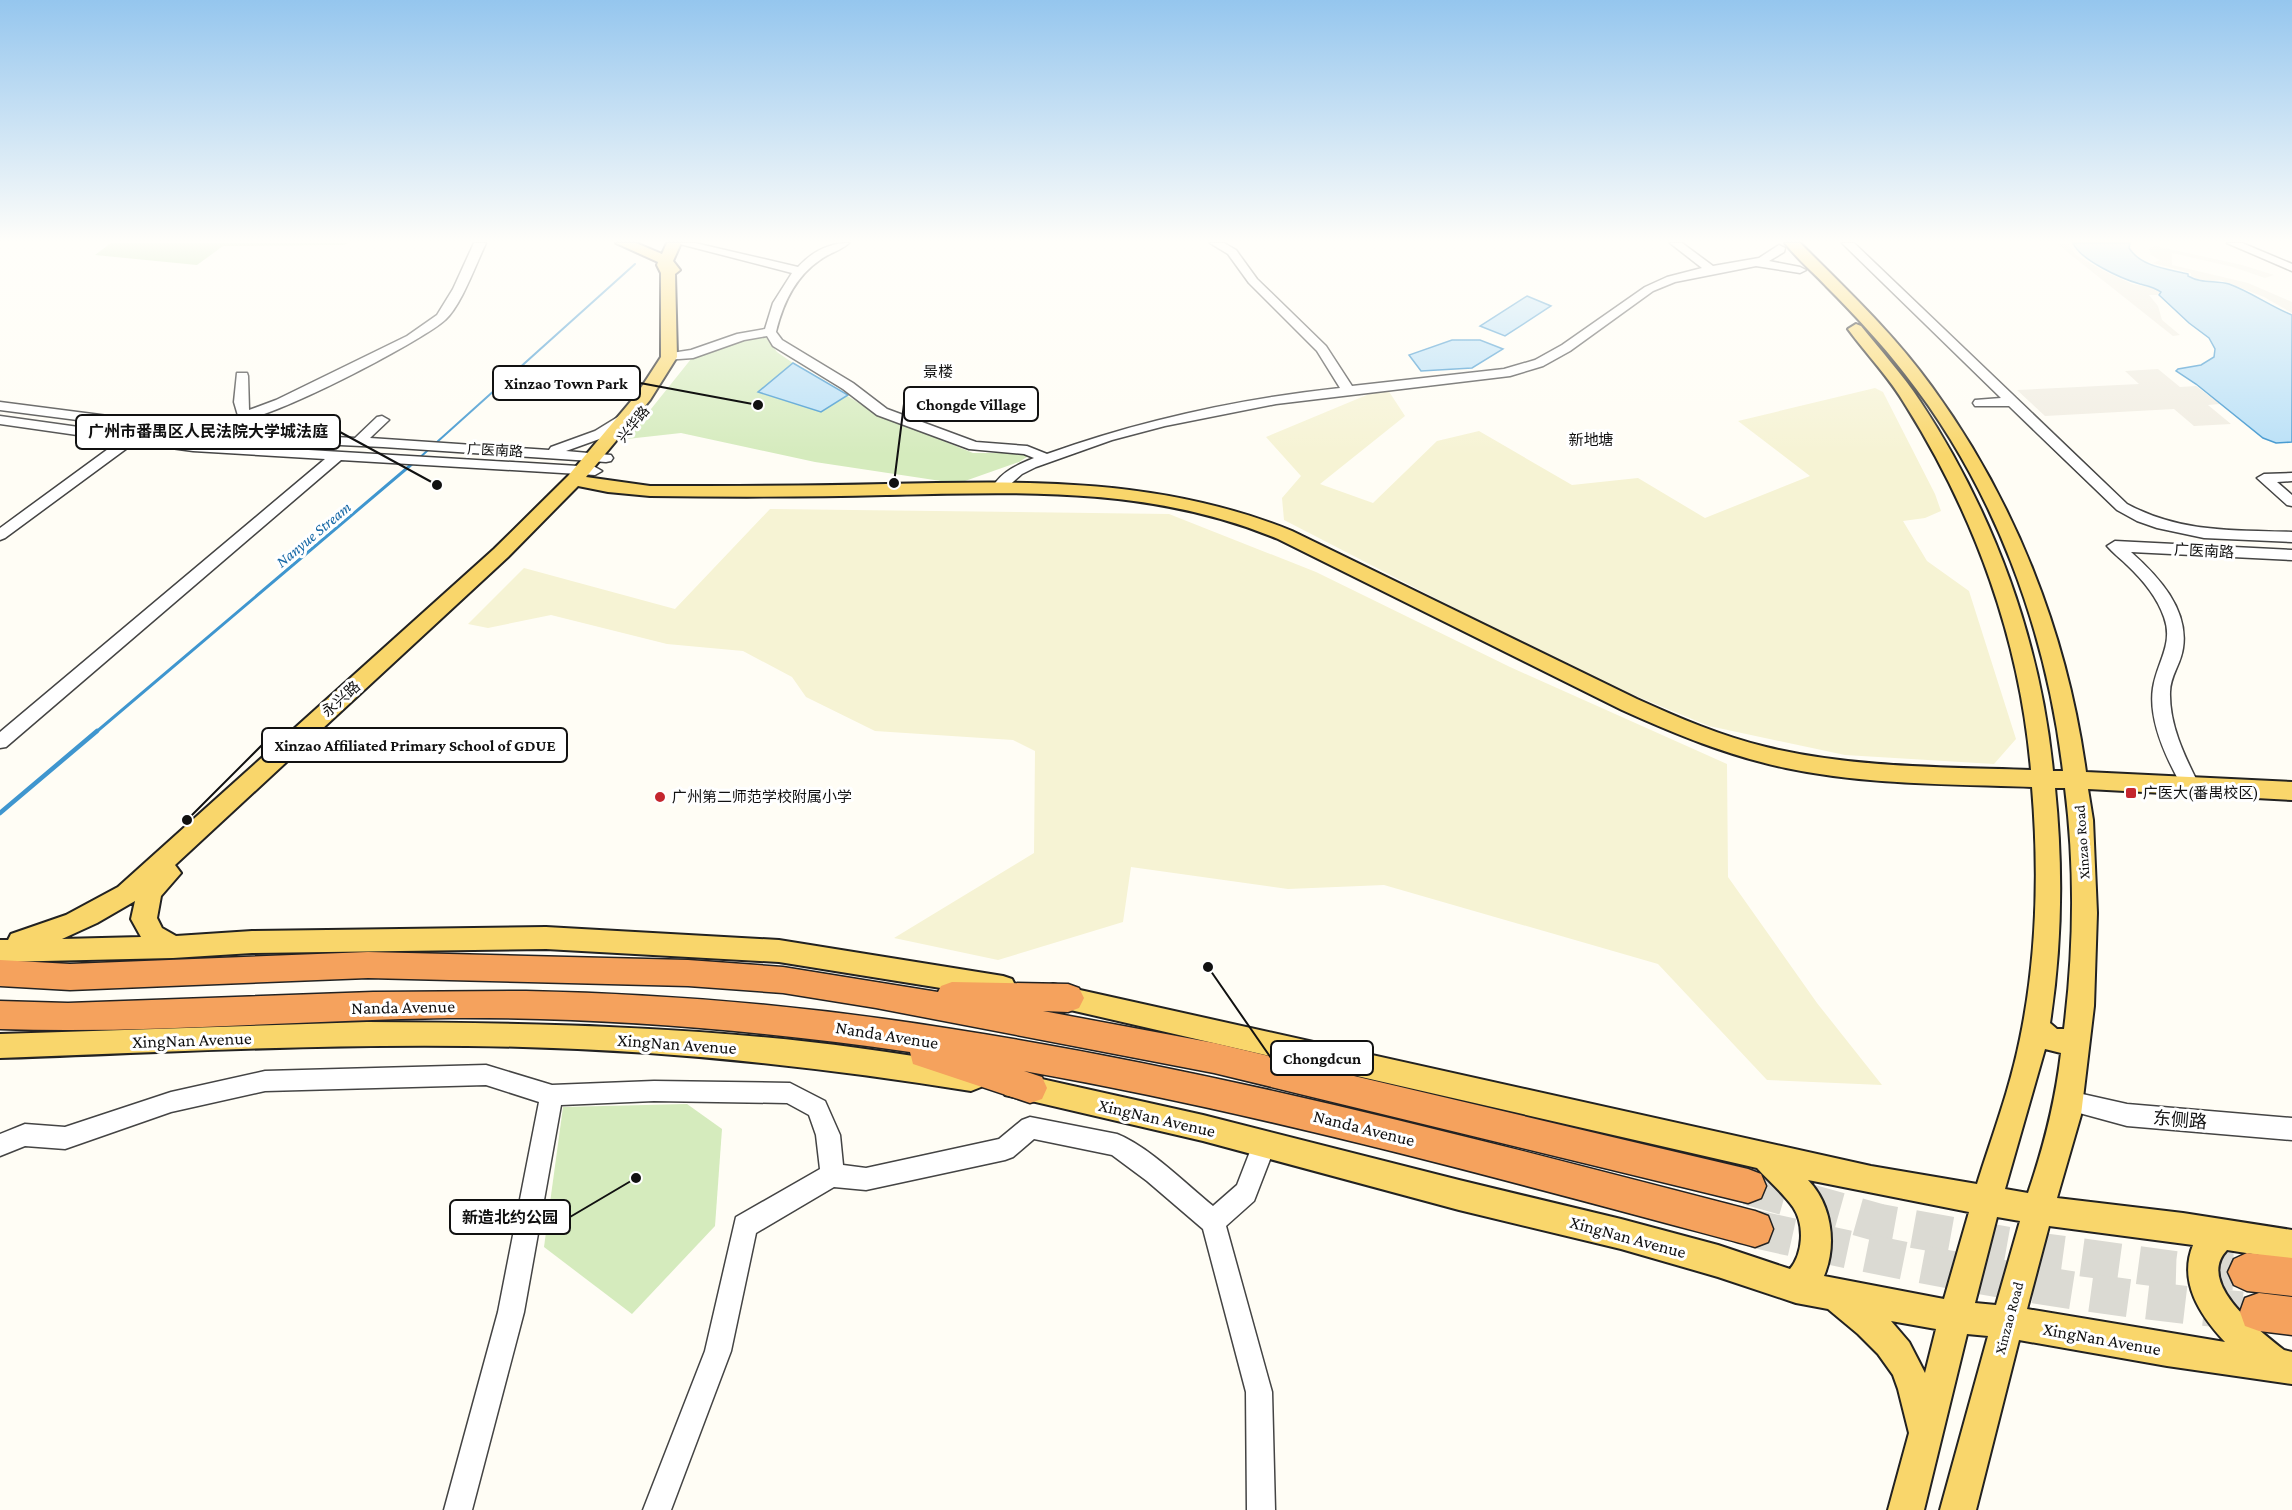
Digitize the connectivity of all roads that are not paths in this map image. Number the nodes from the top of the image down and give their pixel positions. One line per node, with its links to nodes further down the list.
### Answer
1 (444, 313): 11 (street)
2 (671, 313): 10 (main road, 兴华路)
3 (776, 313): 9 (street)
4 (1286, 313): 12 (street)
5 (1614, 313): 12 (street)
6 (1841, 313): 36 (main road)
7 (1862, 313): 37 (main road, Xinzao Road)
8 (1920, 313): 13 (street)
9 (770, 332): 10 (street); 25 (street)
10 (674, 356): 16 (main road, 兴华路); 26 (main road, 兴华路)
11 (242, 376)
12 (1349, 392): 25 (street)
13 (2011, 402): 14 (street); 31 (street)
14 (1980, 403)
15 (0, 406): 22 (street, 广医南路)
16 (628, 417): 23 (street); 26 (main road, 兴华路)
17 (0, 420): 19 (street, 广医南路)
18 (382, 420): 22 (street)
19 (16, 423): 20 (street); 21 (street, 广医南路)
20 (0, 433)
21 (132, 438): 24 (street, 广医南路); 30 (street)
22 (358, 442): 23 (street, 广医南路)
23 (545, 453): 26 (street, 广医南路)
24 (338, 455): 26 (street, 广医南路); 35 (street)
25 (1046, 459): 28 (street)
26 (589, 470): 28 (main road); 40 (main road, 永兴路); 41 (main road, 永兴路)
27 (2292, 477): 29 (street)
28 (1000, 486): 36 (main road)
29 (2292, 502)
30 (0, 535)
31 (2292, 537)
32 (2292, 555): 33 (street, 广医南路)
33 (2130, 558): 34 (street, 广医南路); 38 (street)
34 (2292, 567)
35 (0, 742)
36 (2044, 779): 37 (main road); 46 (main road)
37 (2077, 780): 38 (main road); 48 (main road, Xinzao Road)
38 (2189, 783): 39 (main road)
39 (2292, 791)
40 (173, 946): 41 (main road); 44 (main road)
41 (0, 949)
42 (0, 973): 43 (highway, Nanda Avenue)
43 (876, 994): 44 (highway); 60 (highway, Nanda Avenue)
44 (1068, 998): 58 (main road)
45 (0, 1015): 47 (highway, Nanda Avenue)
46 (2036, 1027): 48 (main road); 61 (main road)
47 (847, 1028): 52 (highway); 64 (highway, Nanda Avenue)
48 (2076, 1039): 54 (main road, Xinzao Road)
49 (0, 1046): 50 (main road, XingNan Avenue)
50 (41, 1046): 51 (main road); 52 (main road, XingNan Avenue)
51 (0, 1057)
52 (1030, 1088): 56 (main road, XingNan Avenue)
53 (552, 1095): 57 (street); 59 (street); 75 (street)
54 (2069, 1101): 55 (street, 东侧路); 62 (main road, Xinzao Road)
55 (2292, 1129)
56 (1264, 1144): 63 (street); 69 (main road, XingNan Avenue)
57 (0, 1145)
58 (1767, 1158): 61 (main road); 69 (main road)
59 (832, 1175): 63 (street); 76 (street)
60 (1748, 1186)
61 (1987, 1201): 62 (main road); 71 (main road)
62 (2038, 1210): 65 (main road); 72 (main road, Xinzao Road)
63 (1213, 1222): 77 (street)
64 (1755, 1228)
65 (2220, 1236): 66 (main road); 73 (main road)
66 (2292, 1245)
67 (2247, 1272): 68 (highway)
68 (2292, 1277)
69 (1796, 1287): 70 (main road, XingNan Avenue)
70 (1834, 1295): 71 (main road, XingNan Avenue); 74 (main road)
71 (1956, 1317): 72 (main road, XingNan Avenue); 74 (main road)
72 (2008, 1322): 73 (main road, XingNan Avenue); 79 (main road, Xinzao Road)
73 (2284, 1367)
74 (1927, 1435): 78 (main road)
75 (458, 1510)
76 (657, 1510)
77 (1261, 1510)
78 (1906, 1510)
79 (1958, 1510)

